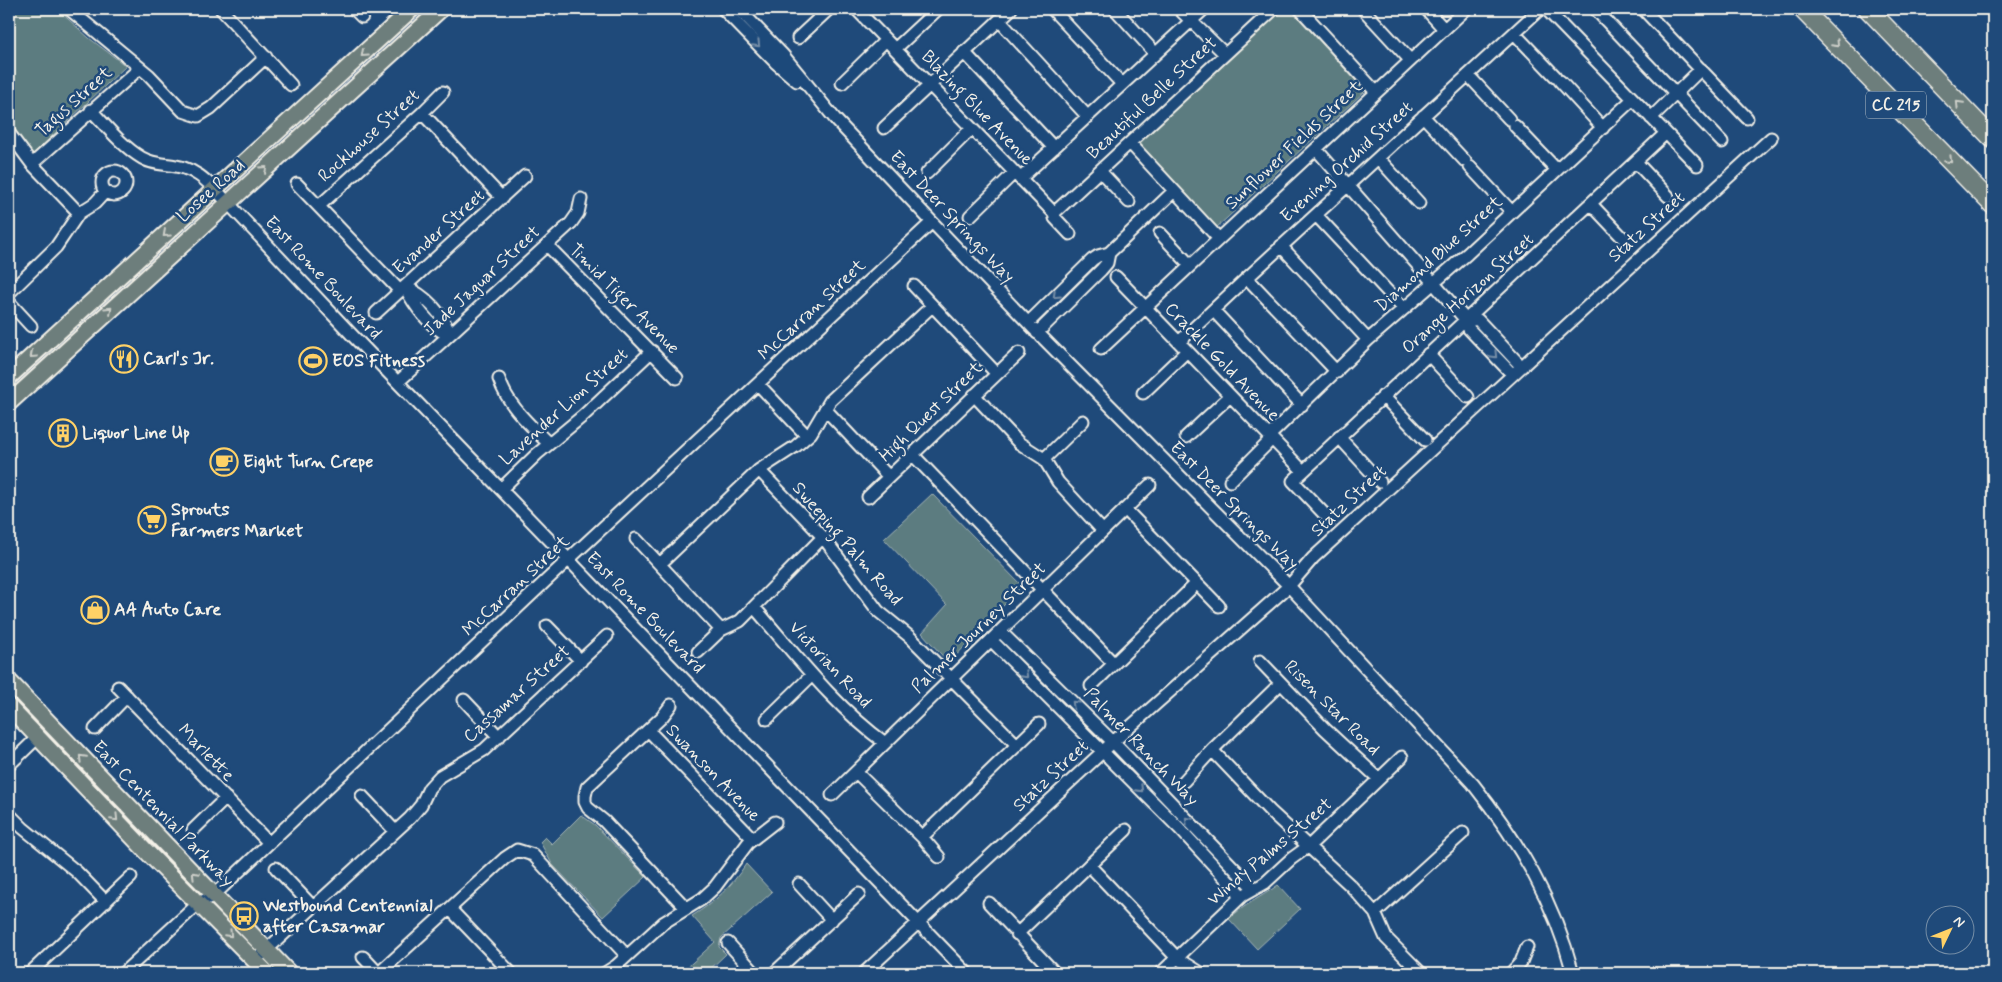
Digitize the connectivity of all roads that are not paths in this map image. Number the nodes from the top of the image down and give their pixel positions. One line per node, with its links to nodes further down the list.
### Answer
1 (69, 9): 41 (street)
2 (221, 9): 39 (street)
3 (412, 9): 29 (main road, Losee Road)
4 (426, 9): 32 (main road)
5 (441, 9): 32 (main road, Losee Road)
6 (723, 9): 53 (street, East Deer Springs Way, one-way to 53)
7 (739, 9): 53 (street, East Deer Springs Way)
8 (829, 9): 33 (street)
9 (938, 9): 35 (street)
10 (1011, 9): 27 (street)
11 (1052, 9): 47 (street)
12 (1115, 9): 37 (street)
13 (1179, 9): 28 (street)
14 (1204, 9): 28 (street)
15 (1274, 9): 38 (street, Beautiful Belle Street)
16 (1300, 9): 50 (street)
17 (1363, 9): 40 (street)
18 (1426, 9): 30 (street)
19 (1466, 9): 30 (street, Sunflower Fields Street)
20 (1540, 9): 31 (street, Evening Orchid Street)
21 (1546, 9): 52 (street)
22 (1595, 9): 51 (street)
23 (1643, 9): 42 (street)
24 (1802, 9): 92 (highway, CC 215, one-way to 92)
25 (1868, 9): 66 (highway, CC 215, one-way to 25)
26 (862, 11): 34 (street, Blazing Blue Avenue)
27 (999, 20): 36 (street); 57 (street)
28 (1191, 20): 37 (street); 38 (street)
29 (399, 22): 43 (main road); 82 (main road, Losee Road, one-way to 82)
30 (1444, 29): 40 (street, Sunflower Fields Street)
31 (1514, 33): 44 (street, Evening Orchid Street); 61 (street)
32 (412, 34): 43 (main road, Losee Road)
33 (798, 38)
34 (886, 40): 35 (street, Blazing Blue Avenue); 45 (street)
35 (895, 49): 46 (street, Blazing Blue Avenue)
36 (964, 52): 46 (street); 69 (street)
37 (1156, 53): 47 (street)
38 (1225, 54): 68 (street, Beautiful Belle Street)
39 (266, 56): 41 (street); 48 (street)
40 (1410, 60): 50 (street, Sunflower Fields Street)
41 (140, 68): 54 (street, Tagus Street)
42 (1701, 68): 51 (street); 59 (street)
43 (373, 70): 88 (main road, Losee Road, one-way to 43)
44 (1468, 75): 56 (street, Evening Orchid Street); 75 (street)
45 (842, 83)
46 (929, 84): 60 (street); 62 (street, Blazing Blue Avenue)
47 (1122, 84): 57 (street)
48 (291, 85)
49 (443, 92): 55 (street, Rockhouse Street)
50 (1376, 92): 70 (street, Sunflower Fields Street)
51 (1676, 93): 58 (street); 67 (street)
52 (1633, 99): 58 (street); 61 (street, Diamond Blue Street)
53 (819, 100): 99 (street, East Deer Springs Way)
54 (91, 110): 73 (street, Tagus Street); 82 (street, East Rome Boulevard)
55 (422, 113): 86 (street); 93 (street, Rockhouse Street)
56 (1423, 116): 71 (street, Evening Orchid Street); 94 (street)
57 (1088, 117): 69 (street)
58 (1651, 118): 64 (street)
59 (1747, 118)
60 (884, 128)
61 (1603, 128): 75 (street, Diamond Blue Street)
62 (971, 129): 77 (street); 79 (street, Blazing Blue Avenue)
63 (9, 133): 73 (street)
64 (1666, 133): 72 (street, Orange Horizon Street); 74 (street)
65 (1771, 138): 134 (street, Statz Street)
66 (1993, 139)
67 (1722, 142)
68 (1130, 143): 76 (street, Beautiful Belle Street); 84 (street)
69 (1054, 148): 79 (street)
70 (1316, 148): 81 (street); 102 (street, Sunflower Fields Street)
71 (1378, 158): 81 (street, Evening Orchid Street); 90 (street)
72 (1636, 162): 85 (street); 91 (street, Orange Horizon Street)
73 (32, 164): 95 (street)
74 (1697, 166)
75 (1557, 170): 94 (street, Diamond Blue Street)
76 (1100, 171): 89 (street); 96 (street, Beautiful Belle Street)
77 (927, 173)
78 (525, 176): 86 (street, Evander Street)
79 (1017, 176): 96 (street, Blazing Blue Avenue); 98 (street)
80 (297, 184): 93 (street)
81 (1349, 185): 97 (street, Evening Orchid Street); 110 (street)
82 (215, 190): 88 (street, East Rome Boulevard); 114 (main road, Losee Road, one-way to 114)
83 (106, 191): 95 (street)
84 (1174, 191): 102 (street); 106 (street)
85 (1668, 196)
86 (502, 198): 112 (street, Evander Street)
87 (581, 199): 104 (street, Jade Jaguar Street)
88 (228, 202): 128 (main road, Losee Road, one-way to 88); 142 (street, East Rome Boulevard)
89 (1129, 202)
90 (1419, 203)
91 (1591, 204): 103 (street); 121 (street, Orange Horizon Street)
92 (1992, 204)
93 (318, 206): 112 (street)
94 (1512, 212): 110 (street, Diamond Blue Street)
95 (79, 213): 113 (street)
96 (1054, 213): 101 (street, Blazing Blue Avenue)
97 (1316, 215): 105 (street, Evening Orchid Street); 118 (street)
98 (970, 216)
99 (932, 222): 122 (street, East Deer Springs Way); 143 (street, McCarran Street)
100 (1160, 233): 107 (street)
101 (1070, 234)
102 (1219, 239): 107 (street, Sunflower Fields Street)
103 (1624, 239)
104 (547, 245): 126 (street, Jade Jaguar Street); 131 (street, Timid Tiger Avenue)
105 (1281, 246): 109 (street, Evening Orchid Street); 127 (street)
106 (1109, 253): 122 (street, one-way to 122); 125 (street)
107 (1190, 265): 117 (street, Sunflower Fields Street)
108 (1116, 277): 117 (street, Crackle Gold Avenue)
109 (1247, 278): 119 (street, Evening Orchid Street); 136 (street)
110 (1434, 282): 118 (street, Diamond Blue Street); 121 (street)
111 (914, 286): 116 (street)
112 (403, 289): 120 (street, Evander Street); 126 (street)
113 (9, 293)
114 (98, 296): 123 (main road, Losee Road); 128 (main road)
115 (9, 302): 124 (street)
116 (932, 306): 137 (street); 151 (street)
117 (1145, 307): 129 (street, Crackle Gold Avenue); 130 (street, Sunflower Fields Street)
118 (1404, 309): 127 (street, Diamond Blue Street)
119 (1214, 310): 129 (street, Evening Orchid Street); 150 (street)
120 (376, 313)
121 (1465, 319): 133 (street, Orange Horizon Street); 134 (street); 138 (street, one-way to 138)
122 (1028, 323): 125 (street, East Deer Springs Way)
123 (68, 324): 135 (main road); 139 (main road, Losee Road, one-way to 139)
124 (31, 326)
125 (1037, 333): 177 (street, East Deer Springs Way)
126 (449, 335): 142 (street, Jade Jaguar Street)
127 (1368, 340): 136 (street, Diamond Blue Street)
128 (69, 347): 135 (main road, Losee Road)
129 (1183, 347): 144 (street, Evening Orchid Street); 146 (street, Crackle Gold Avenue)
130 (1100, 349)
131 (652, 351): 140 (street, Timid Tiger Avenue); 158 (street, Lavender Lion Street)
132 (1019, 353): 137 (street, High Quest Street)
133 (1428, 354): 147 (street, Orange Horizon Street); 148 (street)
134 (1521, 366): 138 (street, Statz Street)
135 (43, 370): 149 (main road, Losee Road)
136 (1337, 372): 150 (street, Diamond Blue Street)
137 (997, 374): 145 (street, High Quest Street)
138 (1512, 374): 177 (street, Statz Street)
139 (9, 377)
140 (677, 378)
141 (499, 379): 158 (street)
142 (398, 382): 167 (street, East Rome Boulevard)
143 (758, 384): 153 (street); 174 (street, McCarran Street)
144 (1143, 392)
145 (974, 395): 159 (street, High Quest Street); 160 (street)
146 (1230, 396): 154 (street); 155 (street, Crackle Gold Avenue)
147 (1383, 396): 156 (street, Orange Horizon Street); 157 (street)
148 (1468, 397)
149 (9, 403)
150 (1302, 405): 155 (street, Diamond Blue Street)
151 (825, 409): 153 (street); 163 (street)
152 (1083, 421): 160 (street)
153 (807, 436): 161 (street)
154 (1186, 437)
155 (1271, 438): 162 (street, Crackle Gold Avenue); 164 (street, Diamond Blue Street)
156 (1339, 438): 162 (street, Orange Horizon Street); 165 (street)
157 (1425, 440)
158 (549, 444): 167 (street, Lavender Lion Street)
159 (913, 454): 163 (street, High Quest Street); 178 (street)
160 (1044, 460): 171 (street)
161 (759, 470): 172 (street, Sweeping Palm Road); 175 (street)
162 (1303, 471): 170 (street, Orange Horizon Street)
163 (889, 477): 168 (street, High Quest Street)
164 (1230, 481)
165 (1380, 482)
166 (1150, 485): 169 (street, Palmer Journey Street)
167 (501, 489): 174 (street, East Rome Boulevard)
168 (868, 497)
169 (1125, 509): 171 (street, Palmer Journey Street); 176 (street)
170 (1330, 520)
171 (1102, 532): 178 (street, Palmer Journey Street)
172 (823, 537): 180 (street); 191 (street, Sweeping Palm Road)
173 (636, 539): 175 (street)
174 (569, 559): 228 (street, McCarran Street); 247 (street, East Rome Boulevard)
175 (660, 564): 182 (street)
176 (1197, 583): 179 (street); 189 (street)
177 (1289, 586): 207 (street, Statz Street); 272 (street, East Deer Springs Way)
178 (1043, 589): 183 (street, Palmer Journey Street); 189 (street)
179 (1219, 606)
180 (754, 607): 182 (street); 190 (street, Victorian Road)
181 (548, 626): 187 (street)
182 (722, 630): 186 (street)
183 (1000, 631): 185 (street, Palmer Journey Street); 207 (street, Palmer Ranch Way, one-way to 183)
184 (608, 636): 187 (street, Cassamar Street)
185 (991, 640): 191 (street, Palmer Journey Street); 211 (street, Palmer Ranch Way, one-way to 211)
186 (698, 652)
187 (581, 661): 205 (street, Cassamar Street)
188 (1260, 661): 193 (street, Risen Star Road)
189 (1114, 664): 194 (street)
190 (812, 675): 201 (street); 208 (street, Victorian Road)
191 (952, 678): 208 (street, Palmer Journey Street); 209 (street, Sweeping Palm Road)
192 (9, 681): 196 (main road, East Centennial Parkway)
193 (1282, 684): 210 (street); 215 (street, Risen Star Road)
194 (1091, 686)
195 (118, 687): 197 (street, Marlette)
196 (15, 693): 237 (main road, East Centennial Parkway, one-way to 196)
197 (127, 696): 203 (street); 219 (street, Marlette)
198 (464, 700): 205 (street)
199 (671, 704): 204 (street)
200 (9, 707): 206 (main road, East Centennial Parkway)
201 (767, 720)
202 (1039, 724): 209 (street)
203 (95, 729)
204 (648, 730): 227 (street, Swanson Avenue); 243 (street)
205 (499, 737): 224 (street, Cassamar Street)
206 (38, 738): 213 (street); 240 (main road, East Centennial Parkway, one-way to 240)
207 (1113, 742): 211 (street, Statz Street); 235 (street, Palmer Ranch Way, one-way to 207)
208 (885, 743): 214 (street, Palmer Journey Street)
209 (1017, 744): 226 (street)
210 (1212, 750): 216 (street); 229 (street)
211 (1103, 752): 238 (street, Palmer Ranch Way, one-way to 238); 247 (street, Statz Street)
212 (1402, 757): 215 (street, Windy Palms Street)
213 (9, 765)
214 (856, 772): 217 (street, Palmer Journey Street); 226 (street)
215 (1379, 780): 229 (street, Windy Palms Street)
216 (1184, 781)
217 (832, 795)
218 (362, 796): 224 (street)
219 (226, 798): 222 (street); 228 (street, Marlette)
220 (9, 814): 239 (street)
221 (775, 822): 227 (street)
222 (193, 830)
223 (1126, 830): 231 (street)
224 (395, 831): 242 (street, Cassamar Street)
225 (1463, 833): 245 (street)
226 (922, 837): 230 (street)
227 (753, 839): 243 (street)
228 (269, 843): 237 (street, McCarran Street)
229 (1309, 846): 235 (street, Windy Palms Street); 245 (street)
230 (939, 857)
231 (1089, 865): 248 (street); 254 (street)
232 (276, 868): 242 (street)
233 (131, 877): 239 (street)
234 (799, 884): 246 (street)
235 (1254, 889): 238 (street, Windy Palms Street)
236 (859, 894): 246 (street)
237 (214, 895): 240 (street, McCarran Street); 251 (main road, East Centennial Parkway)
238 (1242, 896): 254 (street, Windy Palms Street)
239 (106, 902): 256 (street)
240 (199, 903): 255 (main road, East Centennial Parkway, one-way to 255); 257 (street, McCarran Street)
241 (989, 903): 248 (street)
242 (313, 907): 251 (street, Cassamar Street)
243 (686, 908): 252 (street)
244 (450, 909): 252 (street); 260 (street); 261 (street)
245 (1376, 913): 270 (street)
246 (832, 920): 264 (street)
247 (919, 923): 265 (street, Statz Street); 266 (street, East Rome Boulevard)
248 (1017, 934): 267 (street)
249 (728, 944): 263 (street)
250 (1527, 947): 271 (street)
251 (266, 950): 255 (street, Cassamar Street); 259 (main road, East Centennial Parkway)
252 (627, 956): 262 (street)
253 (363, 957): 260 (street)
254 (1177, 958): 268 (street, Windy Palms Street); 269 (street)
255 (255, 960): 258 (main road, East Centennial Parkway)
256 (30, 973)
257 (123, 973)
258 (267, 973)
259 (289, 973)
260 (379, 973)
261 (511, 973)
262 (605, 973)
263 (755, 973)
264 (774, 973)
265 (864, 973)
266 (967, 973)
267 (1055, 973)
268 (1162, 973)
269 (1201, 973)
270 (1421, 973)
271 (1510, 973)
272 (1574, 973)

